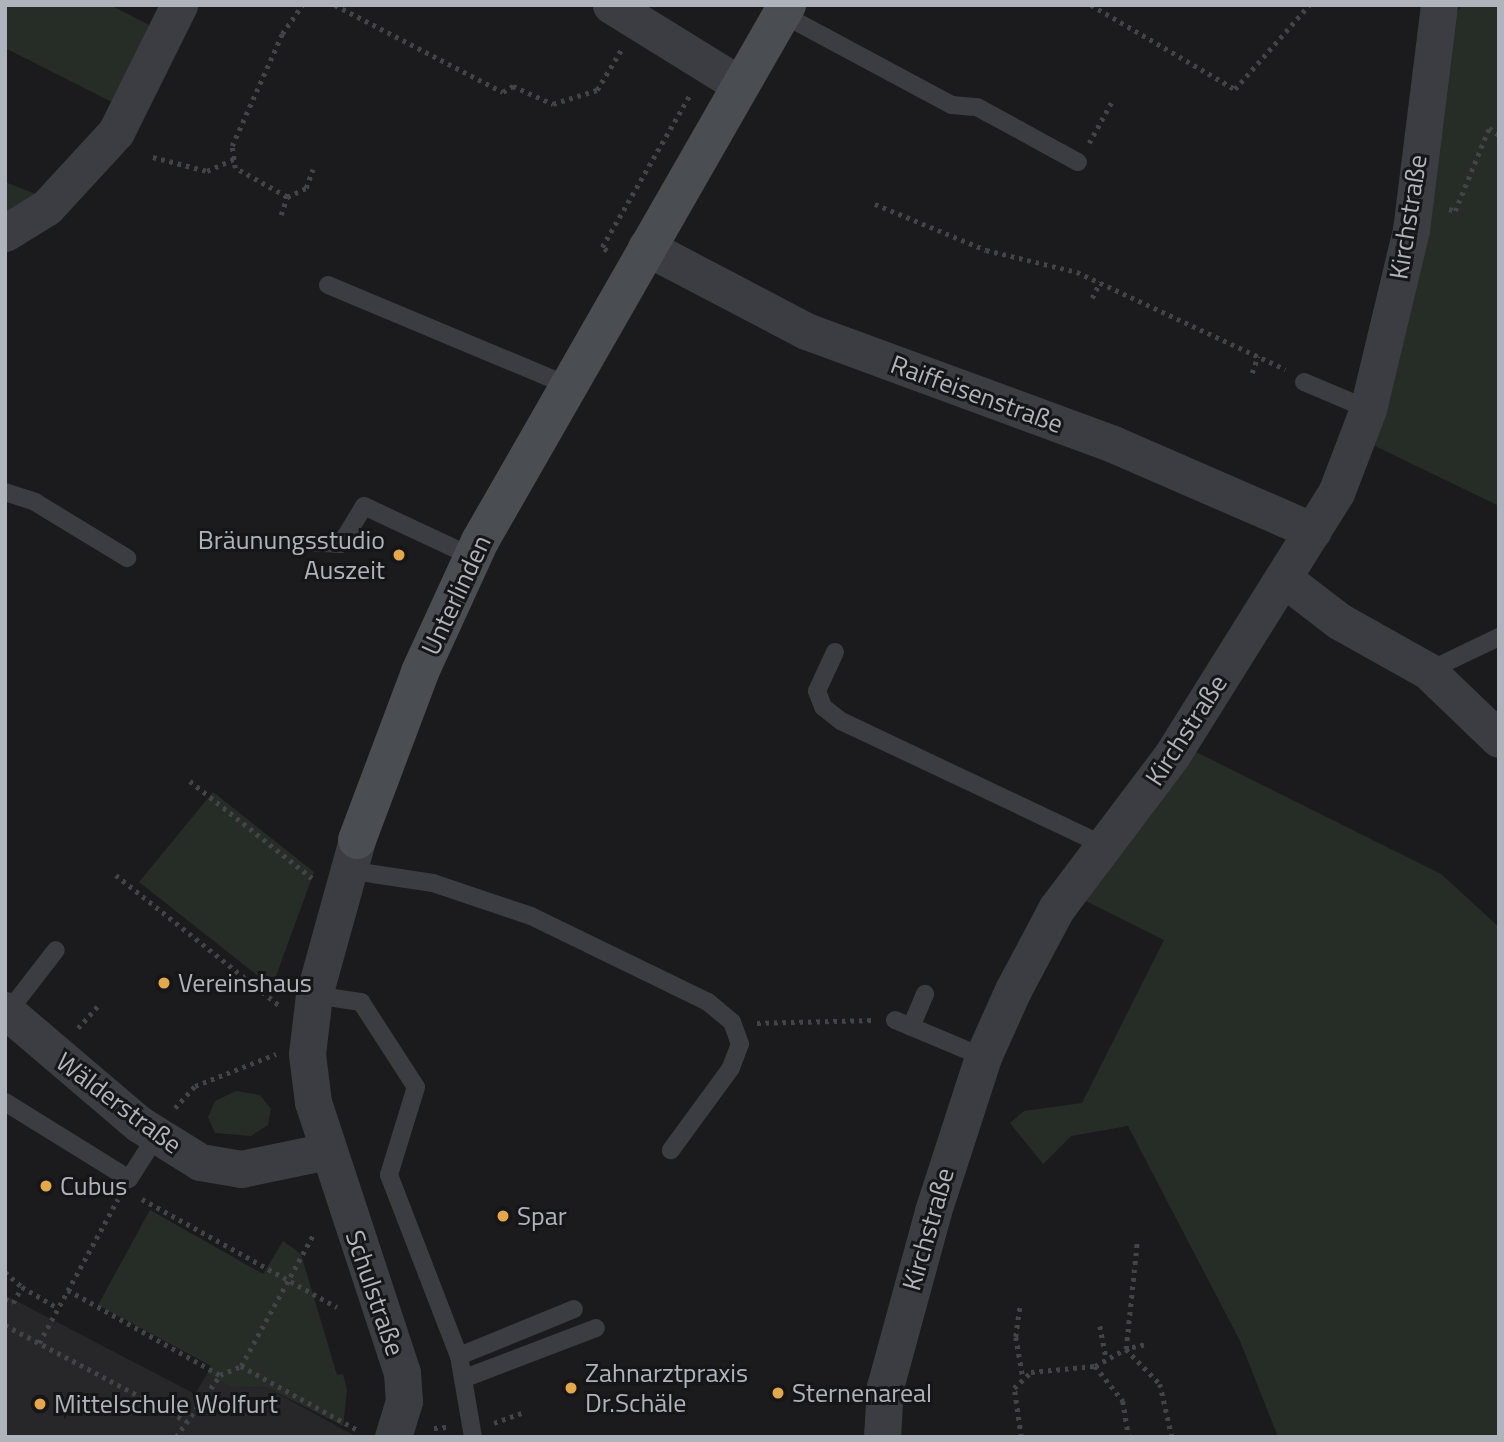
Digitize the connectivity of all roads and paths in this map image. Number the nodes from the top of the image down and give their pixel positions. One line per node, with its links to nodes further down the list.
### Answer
1 (179, 5): 19 (street)
2 (302, 5): 13 (path)
3 (335, 5): 8 (path)
4 (1091, 5): 5 (path)
5 (1309, 5)
6 (1439, 5): 29 (street, Kirchstraße)
7 (785, 9): 10 (main road, Unterlinden); 14 (lane)
8 (624, 13): 9 (street)
9 (707, 65): 10 (street); 20 (path)
10 (740, 85): 21 (main road, Unterlinden)
11 (1111, 103): 14 (path)
12 (153, 157): 13 (path)
13 (234, 159): 16 (path)
14 (1078, 162)
15 (313, 169): 16 (path)
16 (287, 197): 18 (path)
17 (875, 204): 22 (path)
18 (281, 215)
19 (5, 233)
20 (602, 247)
21 (646, 247): 28 (main road, Unterlinden); 31 (street, Raiffeisenstraße)
22 (1100, 282): 24 (path); 25 (path)
23 (328, 285): 28 (lane)
24 (1092, 298)
25 (1258, 356): 26 (path); 27 (path)
26 (1252, 373)
27 (1304, 382): 29 (lane)
28 (567, 385): 33 (main road, Unterlinden)
29 (1368, 409): 31 (street, Kirchstraße)
30 (5, 492): 34 (lane)
31 (1313, 531): 35 (street, Kirchstraße)
32 (304, 542): 33 (lane)
33 (473, 557): 42 (main road, Unterlinden)
34 (127, 558)
35 (1283, 578): 38 (street); 41 (street, Kirchstraße)
36 (1499, 637): 38 (lane)
37 (835, 652): 41 (lane)
38 (1428, 671): 39 (street)
39 (1499, 739)
40 (190, 780): 42 (path)
41 (1105, 846): 54 (street, Kirchstraße)
42 (341, 865): 46 (street, Unterlinden); 50 (lane)
43 (116, 875): 47 (path)
44 (56, 950): 49 (lane)
45 (925, 994): 51 (lane)
46 (314, 995): 58 (street, Unterlinden); 77 (lane)
47 (279, 1005)
48 (98, 1006): 52 (path)
49 (7, 1011): 56 (street, Wälderstraße)
50 (732, 1022): 51 (path); 57 (lane)
51 (903, 1023): 54 (lane)
52 (74, 1033)
53 (270, 1054): 56 (path)
54 (983, 1057): 90 (street, Kirchstraße)
55 (5, 1102): 59 (lane)
56 (167, 1121): 58 (street, Wälderstraße); 59 (lane)
57 (671, 1150)
58 (328, 1151): 89 (street, Schulstraße)
59 (126, 1184): 63 (path); 65 (path)
60 (314, 1233): 63 (path)
61 (1137, 1243): 76 (path)
62 (5, 1272): 64 (path)
63 (288, 1280): 67 (path); 79 (path)
64 (22, 1287): 66 (path); 68 (path)
65 (68, 1290): 68 (path); 81 (path)
66 (5, 1299)
67 (337, 1307)
68 (58, 1308): 74 (path)
69 (574, 1308): 77 (lane)
70 (1020, 1308): 83 (path)
71 (5, 1325): 74 (path)
72 (1100, 1326): 78 (path)
73 (596, 1328): 82 (lane)
74 (39, 1343): 85 (path)
75 (1144, 1345): 76 (path)
76 (1126, 1349): 78 (path); 93 (path)
77 (459, 1356): 82 (lane)
78 (1106, 1357): 80 (path)
79 (241, 1366): 81 (path); 86 (path)
80 (1096, 1366): 83 (path); 92 (path)
81 (220, 1375): 85 (path)
82 (465, 1378): 87 (lane)
83 (1024, 1379): 91 (path)
84 (524, 1412): 87 (path)
85 (186, 1421): 88 (path)
86 (358, 1430)
87 (472, 1430)
88 (176, 1437)
89 (393, 1437)
90 (882, 1437)
91 (1021, 1437)
92 (1129, 1437)
93 (1172, 1437)

